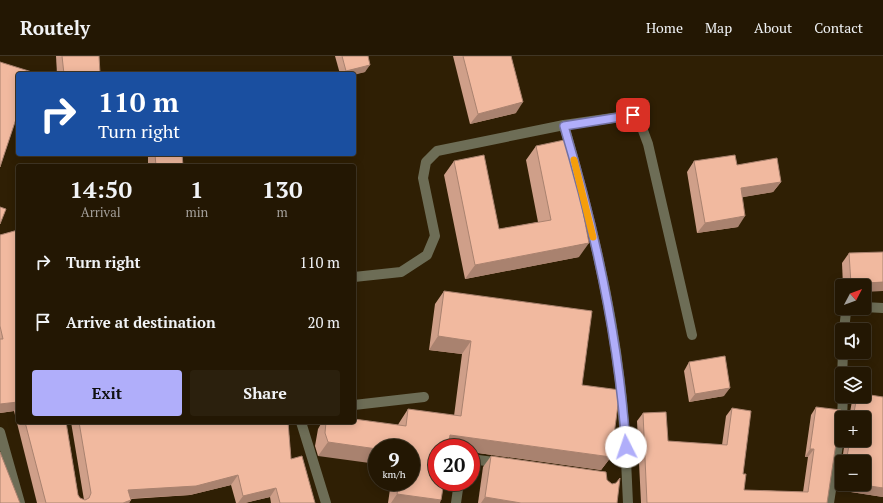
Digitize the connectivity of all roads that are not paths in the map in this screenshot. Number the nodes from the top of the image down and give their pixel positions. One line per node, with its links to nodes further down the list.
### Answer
1 (564, 126): 2 (street); 5 (street); 17 (street)
2 (356, 277)
3 (871, 307): 4 (street)
4 (883, 308)
5 (692, 334)
6 (424, 397): 7 (street)
7 (356, 405)
8 (302, 424): 15 (street)
9 (0, 432): 14 (street)
10 (838, 447): 18 (street)
11 (480, 460): 12 (street)
12 (509, 464)
13 (458, 491): 16 (street)
14 (20, 503)
15 (326, 503)
16 (456, 503)
17 (628, 503)
18 (829, 503)

